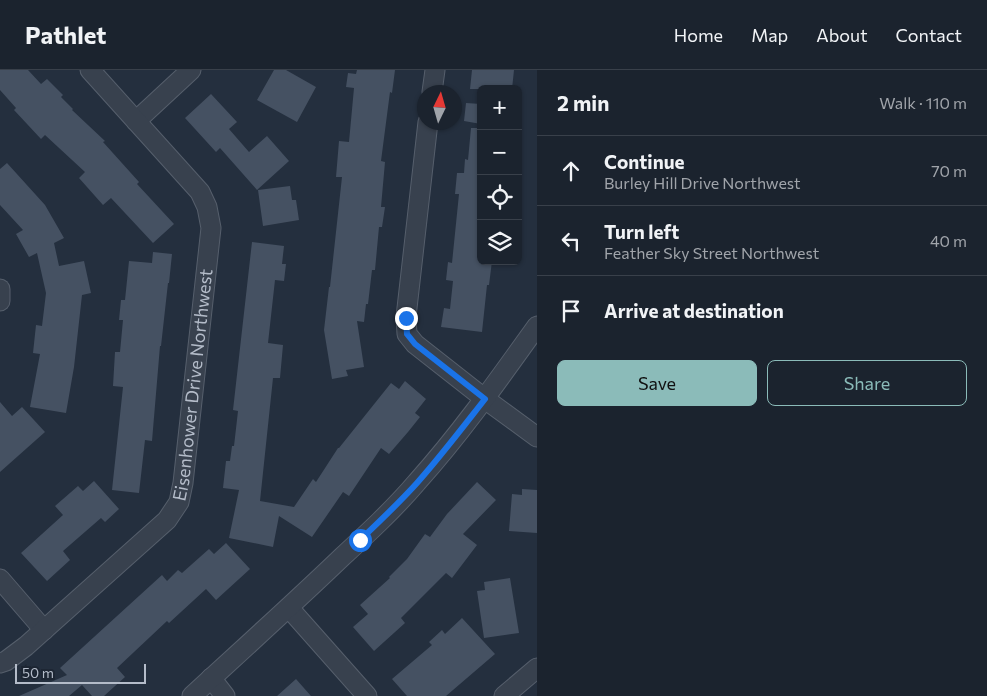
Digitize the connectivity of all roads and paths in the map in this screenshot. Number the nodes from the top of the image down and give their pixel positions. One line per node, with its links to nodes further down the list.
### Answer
1 (90, 70): 5 (street, Eisenhower Drive Northwest)
2 (191, 70): 5 (street)
3 (434, 70): 4 (street)
4 (433, 85)
5 (136, 121): 14 (street, Eisenhower Drive Northwest)
6 (427, 130): 10 (street)
7 (0, 289): 8 (street)
8 (0, 301)
9 (537, 326): 10 (street)
10 (485, 399): 11 (street); 13 (street)
11 (537, 437)
12 (0, 579): 14 (street)
13 (289, 608): 17 (street); 20 (street)
14 (44, 630): 15 (street, Eisenhower Drive Northwest)
15 (0, 663)
16 (537, 668): 21 (street)
17 (211, 678): 18 (street); 19 (street)
18 (192, 696)
19 (225, 696)
20 (367, 696)
21 (504, 696)

